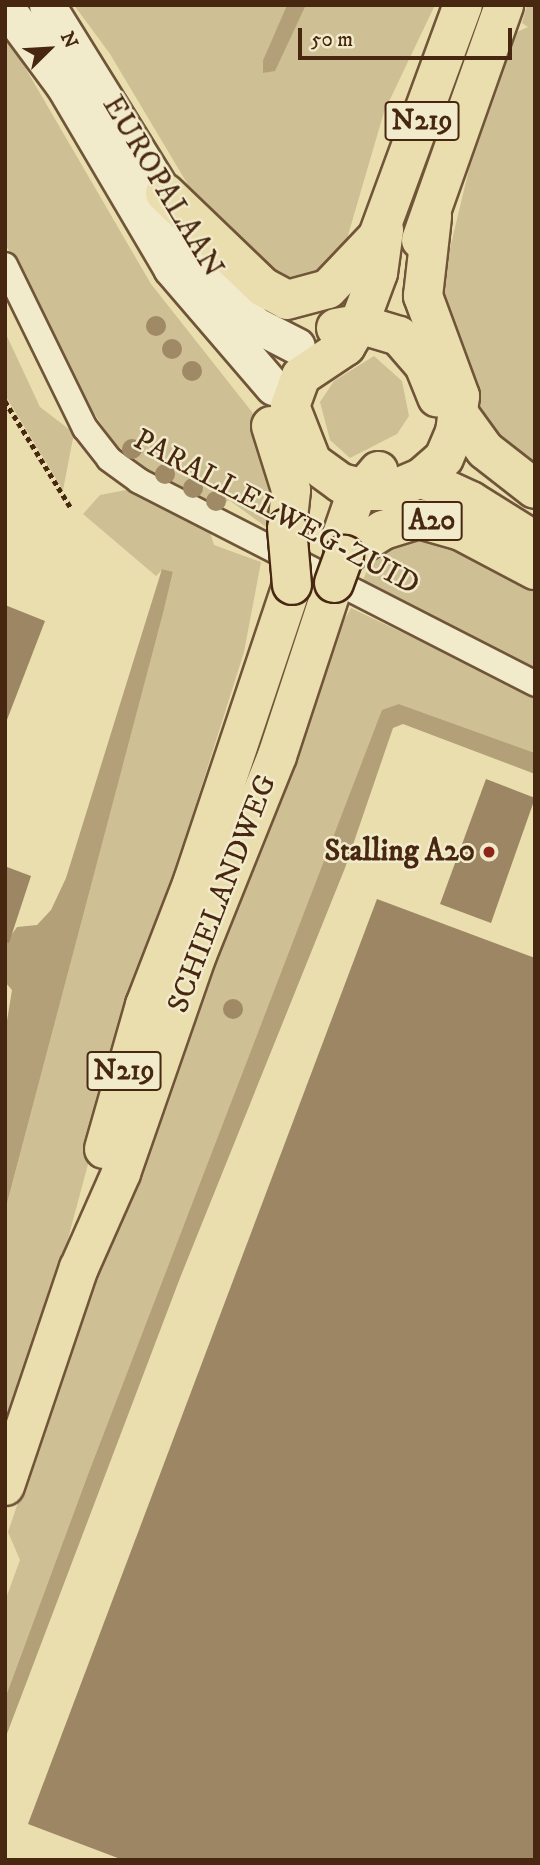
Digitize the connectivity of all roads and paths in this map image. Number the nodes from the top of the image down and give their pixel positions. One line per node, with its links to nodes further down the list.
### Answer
1 (47, 5): 5 (main road, EUROPALAAN)
2 (463, 5): 6 (main road, N219)
3 (504, 5): 9 (main road, N219)
4 (5, 6): 12 (main road, EUROPALAAN)
5 (165, 193): 6 (main road); 10 (main road, EUROPALAAN)
6 (384, 230): 8 (main road, N219)
7 (5, 265): 22 (street, PARALLELWEG-ZUID)
8 (345, 333): 9 (main road); 10 (main road); 12 (main road)
9 (418, 336): 13 (main road)
10 (297, 346): 12 (main road)
11 (5, 401): 18 (path)
12 (278, 402): 14 (main road, N219)
13 (448, 427): 15 (main road, N219); 16 (main road); 17 (main road, A20)
14 (296, 457): 15 (main road); 23 (main road, SCHIELANDWEG / N219)
15 (387, 483): 19 (main road, A20); 20 (main road, SCHIELANDWEG / N219)
16 (535, 489)
17 (535, 495)
18 (71, 508)
19 (535, 541)
20 (344, 555): 21 (main road, A20); 23 (main road, SCHIELANDWEG / N219, bridge)
21 (535, 570)
22 (535, 684)
23 (79, 1268): 24 (main road, SCHIELANDWEG / N219)
24 (5, 1486)

